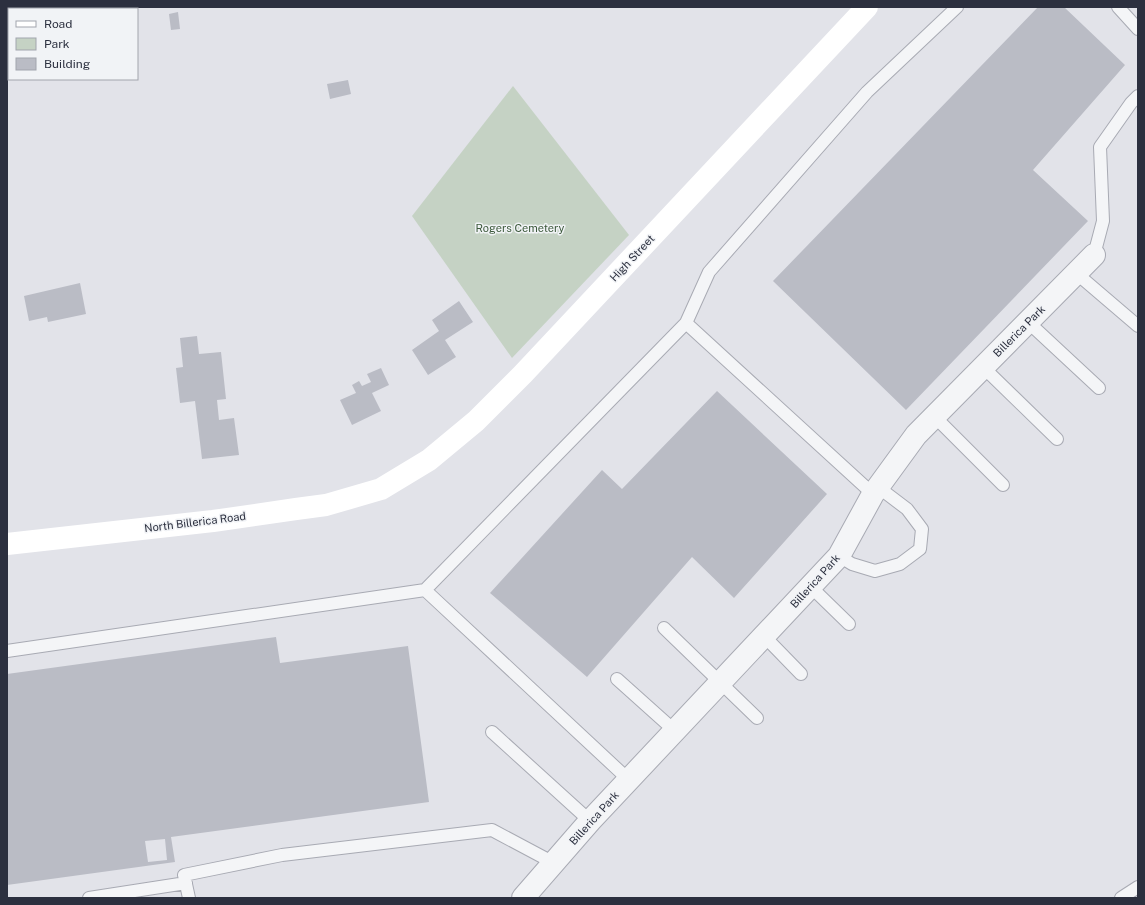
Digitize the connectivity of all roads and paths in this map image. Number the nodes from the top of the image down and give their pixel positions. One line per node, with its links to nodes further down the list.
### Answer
1 (867, 7): 16 (main road, High Street)
2 (957, 7): 9 (lane)
3 (1118, 7): 4 (lane)
4 (1138, 29)
5 (1138, 96): 6 (lane)
6 (1094, 255): 7 (street, Billerica Park)
7 (1076, 273): 8 (street, Billerica Park); 10 (lane)
8 (1028, 322): 11 (street, Billerica Park); 12 (lane)
9 (686, 323): 17 (lane); 21 (lane)
10 (1138, 326)
11 (983, 368): 13 (street, Billerica Park); 14 (lane)
12 (1099, 388)
13 (935, 416): 15 (lane); 17 (street, Billerica Park)
14 (1057, 439)
15 (1003, 485)
16 (381, 489): 18 (main road, North Billerica Road)
17 (875, 491): 19 (street, Billerica Park); 19 (lane)
18 (7, 544)
19 (839, 556): 20 (street, Billerica Park)
20 (810, 587): 22 (lane); 24 (street, Billerica Park)
21 (425, 590): 25 (lane); 32 (lane)
22 (848, 624)
23 (664, 628): 28 (lane)
24 (764, 636): 26 (lane); 28 (street, Billerica Park)
25 (7, 651)
26 (801, 674)
27 (617, 679): 30 (lane)
28 (720, 683): 29 (lane); 30 (street, Billerica Park)
29 (757, 718)
30 (675, 731): 32 (street, Billerica Park)
31 (492, 732): 33 (lane)
32 (630, 780): 33 (street, Billerica Park)
33 (590, 821): 34 (street, Billerica Park)
34 (554, 863): 35 (lane); 39 (street, Billerica Park)
35 (186, 883): 37 (lane); 38 (lane)
36 (1138, 887): 40 (lane)
37 (89, 898)
38 (189, 898)
39 (523, 898)
40 (1121, 898)

